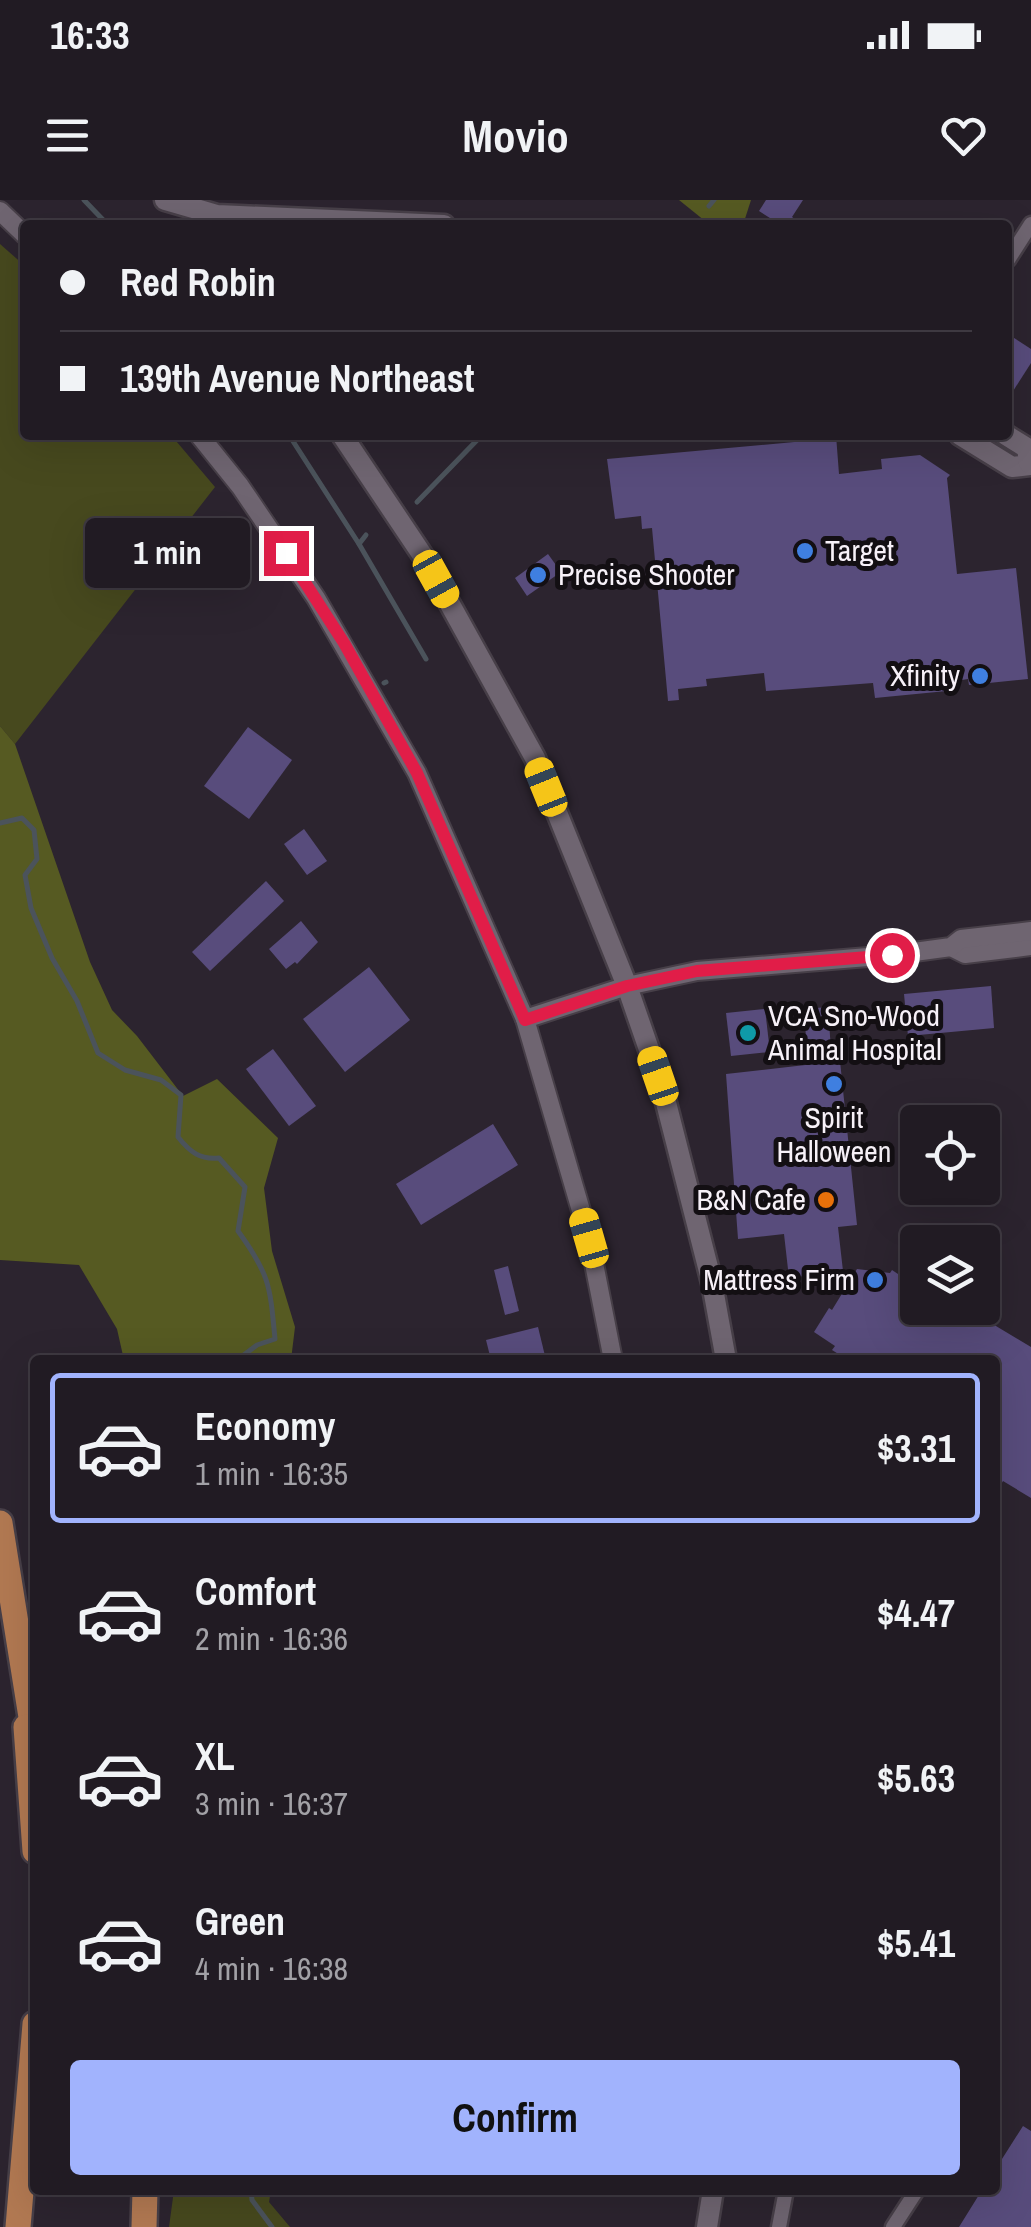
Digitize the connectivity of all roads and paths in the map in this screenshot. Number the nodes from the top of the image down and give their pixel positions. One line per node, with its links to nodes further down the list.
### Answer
1 (166, 200): 3 (main road)
2 (0, 211): 6 (street)
3 (217, 213): 4 (main road)
4 (349, 220)
5 (1031, 224): 7 (street)
6 (20, 230)
7 (1012, 254)
8 (1012, 439): 12 (main road)
9 (203, 440): 17 (street)
10 (345, 440): 16 (main road)
11 (968, 440): 12 (main road)
12 (1030, 462)
13 (1031, 931): 15 (street)
14 (1031, 946): 15 (street)
15 (951, 947): 16 (street)
16 (627, 986): 17 (street); 19 (main road)
17 (525, 1020): 18 (street)
18 (612, 1355)
19 (725, 1355)
20 (0, 1522): 21 (highway)
21 (22, 1667): 22 (highway); 23 (highway)
22 (30, 1713)
23 (30, 1780)
24 (30, 2084): 29 (highway)
25 (145, 2195): 30 (highway)
26 (712, 2195): 31 (main road)
27 (785, 2195): 32 (street)
28 (915, 2195): 33 (street)
29 (18, 2227)
30 (144, 2227)
31 (706, 2227)
32 (779, 2227)
33 (893, 2227)

